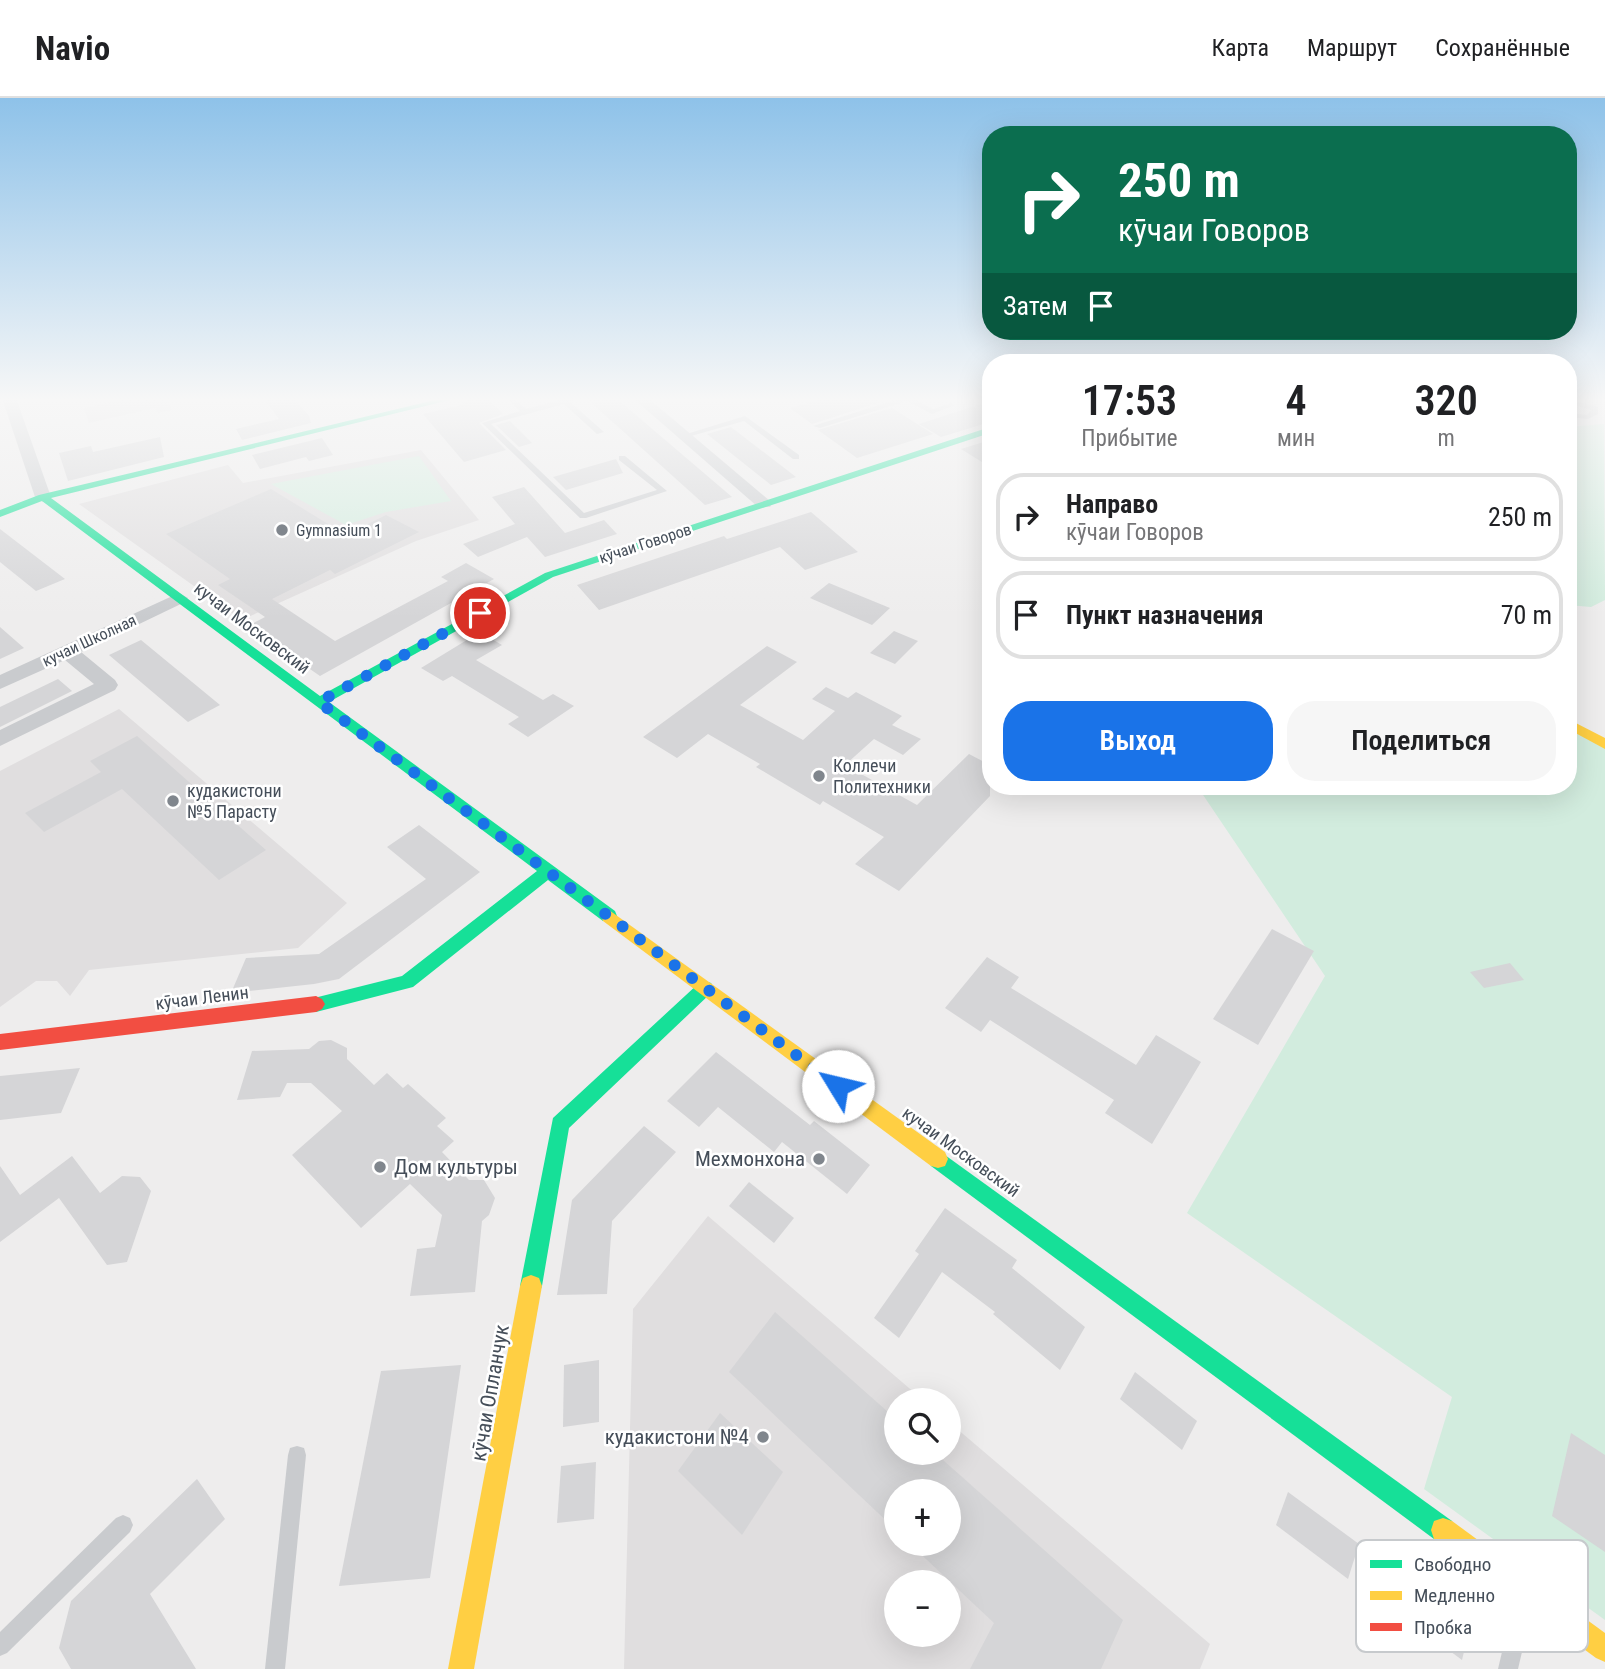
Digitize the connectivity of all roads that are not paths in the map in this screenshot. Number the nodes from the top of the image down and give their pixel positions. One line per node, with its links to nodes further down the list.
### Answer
1 (34, 471): 7 (street)
2 (150, 471): 7 (street)
3 (536, 471): 4 (lane)
4 (639, 471)
5 (726, 471): 8 (street)
6 (864, 471): 8 (street, кӯчаи Говоров)
7 (43, 497): 9 (street); 10 (street, кучаи Московский)
8 (764, 504): 13 (street, кӯчаи Говоров)
9 (0, 514)
10 (178, 598): 11 (street, кучаи Школная); 13 (street, кучаи Московский)
11 (67, 651): 12 (street, кучаи Школная); 15 (street)
12 (0, 683)
13 (319, 702): 17 (street, кучаи Московский)
14 (1577, 728): 16 (street)
15 (0, 739)
16 (1605, 744)
17 (547, 872): 18 (street, кучаи Московский); 19 (street, кӯчаи Ленин)
18 (705, 988): 22 (street, кучаи Московский); 27 (street, кӯчаи Опланчук)
19 (0, 1042)
20 (297, 1455): 26 (lane)
21 (123, 1525): 24 (lane)
22 (1459, 1540)
23 (1588, 1636): 25 (street, кучаи Московский)
24 (0, 1646)
25 (1605, 1649)
26 (275, 1669)
27 (461, 1669)

